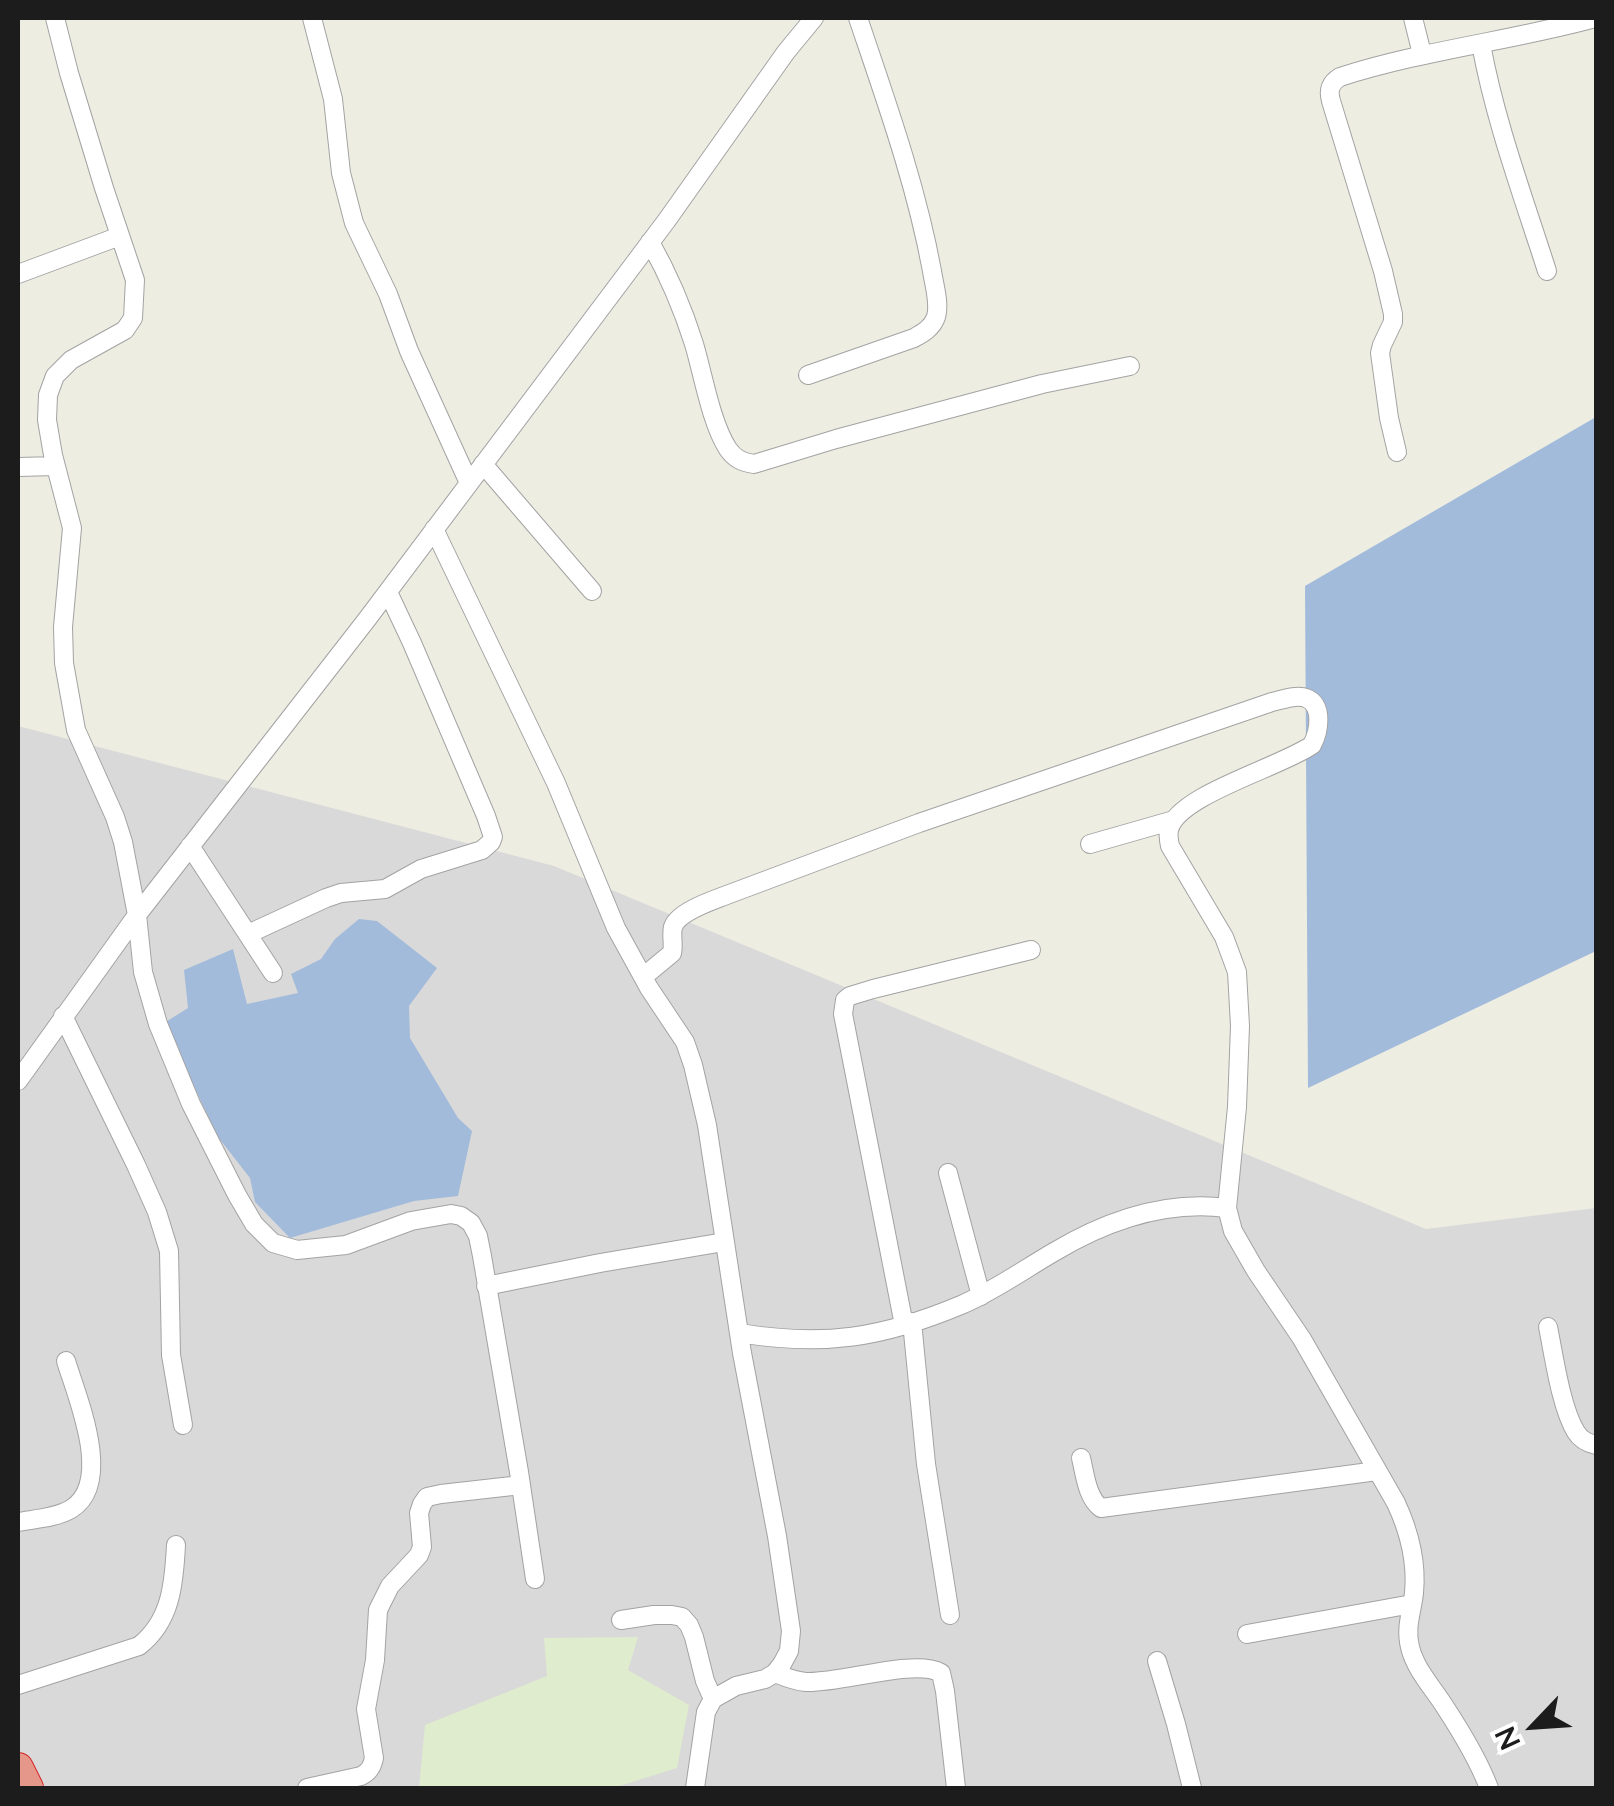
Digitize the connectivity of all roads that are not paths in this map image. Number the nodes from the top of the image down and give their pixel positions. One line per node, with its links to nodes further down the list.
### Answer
1 (56, 18): 9 (street)
2 (312, 18): 19 (street)
3 (814, 18): 10 (street)
4 (858, 18): 14 (street)
5 (1413, 18): 8 (street)
6 (1595, 18): 7 (street)
7 (1481, 44): 8 (street); 11 (street)
8 (1422, 54): 15 (street)
9 (120, 236): 12 (street); 17 (street)
10 (650, 242): 13 (street); 16 (street)
11 (1547, 271)
12 (18, 274)
13 (1130, 366)
14 (808, 374)
15 (1397, 452)
16 (483, 464): 19 (street); 21 (street)
17 (56, 466): 18 (street); 26 (street)
18 (18, 467)
19 (469, 482): 20 (street)
20 (434, 529): 22 (street); 30 (street)
21 (592, 590)
22 (388, 592): 25 (street); 27 (street)
23 (1174, 820): 24 (street); 30 (street); 34 (street)
24 (1090, 844)
25 (190, 846): 26 (street); 27 (street)
26 (136, 915): 31 (street); 36 (street)
27 (248, 934): 29 (street)
28 (1032, 950): 38 (street)
29 (273, 973)
30 (642, 977): 35 (street)
31 (64, 1016): 32 (street); 42 (street)
32 (18, 1081)
33 (948, 1173): 37 (street)
34 (1227, 1203): 37 (street); 45 (street)
35 (724, 1242): 36 (street); 40 (street)
36 (486, 1286): 46 (street)
37 (980, 1296): 38 (street)
38 (908, 1323): 40 (street); 51 (street)
39 (1548, 1327): 43 (street)
40 (739, 1332): 55 (street)
41 (66, 1361): 47 (street)
42 (183, 1426)
43 (1596, 1445)
44 (1081, 1458): 45 (street)
45 (1377, 1471): 50 (street)
46 (521, 1485): 49 (street); 60 (street)
47 (18, 1522)
48 (176, 1546): 56 (street)
49 (535, 1579)
50 (1412, 1604): 53 (street); 64 (street)
51 (950, 1615)
52 (621, 1620): 57 (street)
53 (1247, 1634)
54 (1156, 1662): 63 (street)
55 (775, 1673): 57 (street); 62 (street)
56 (18, 1686)
57 (713, 1700): 61 (street)
58 (18, 1768): 59 (highway)
59 (28, 1788)
60 (307, 1788)
61 (695, 1788)
62 (956, 1788)
63 (1192, 1788)
64 (1489, 1788)

